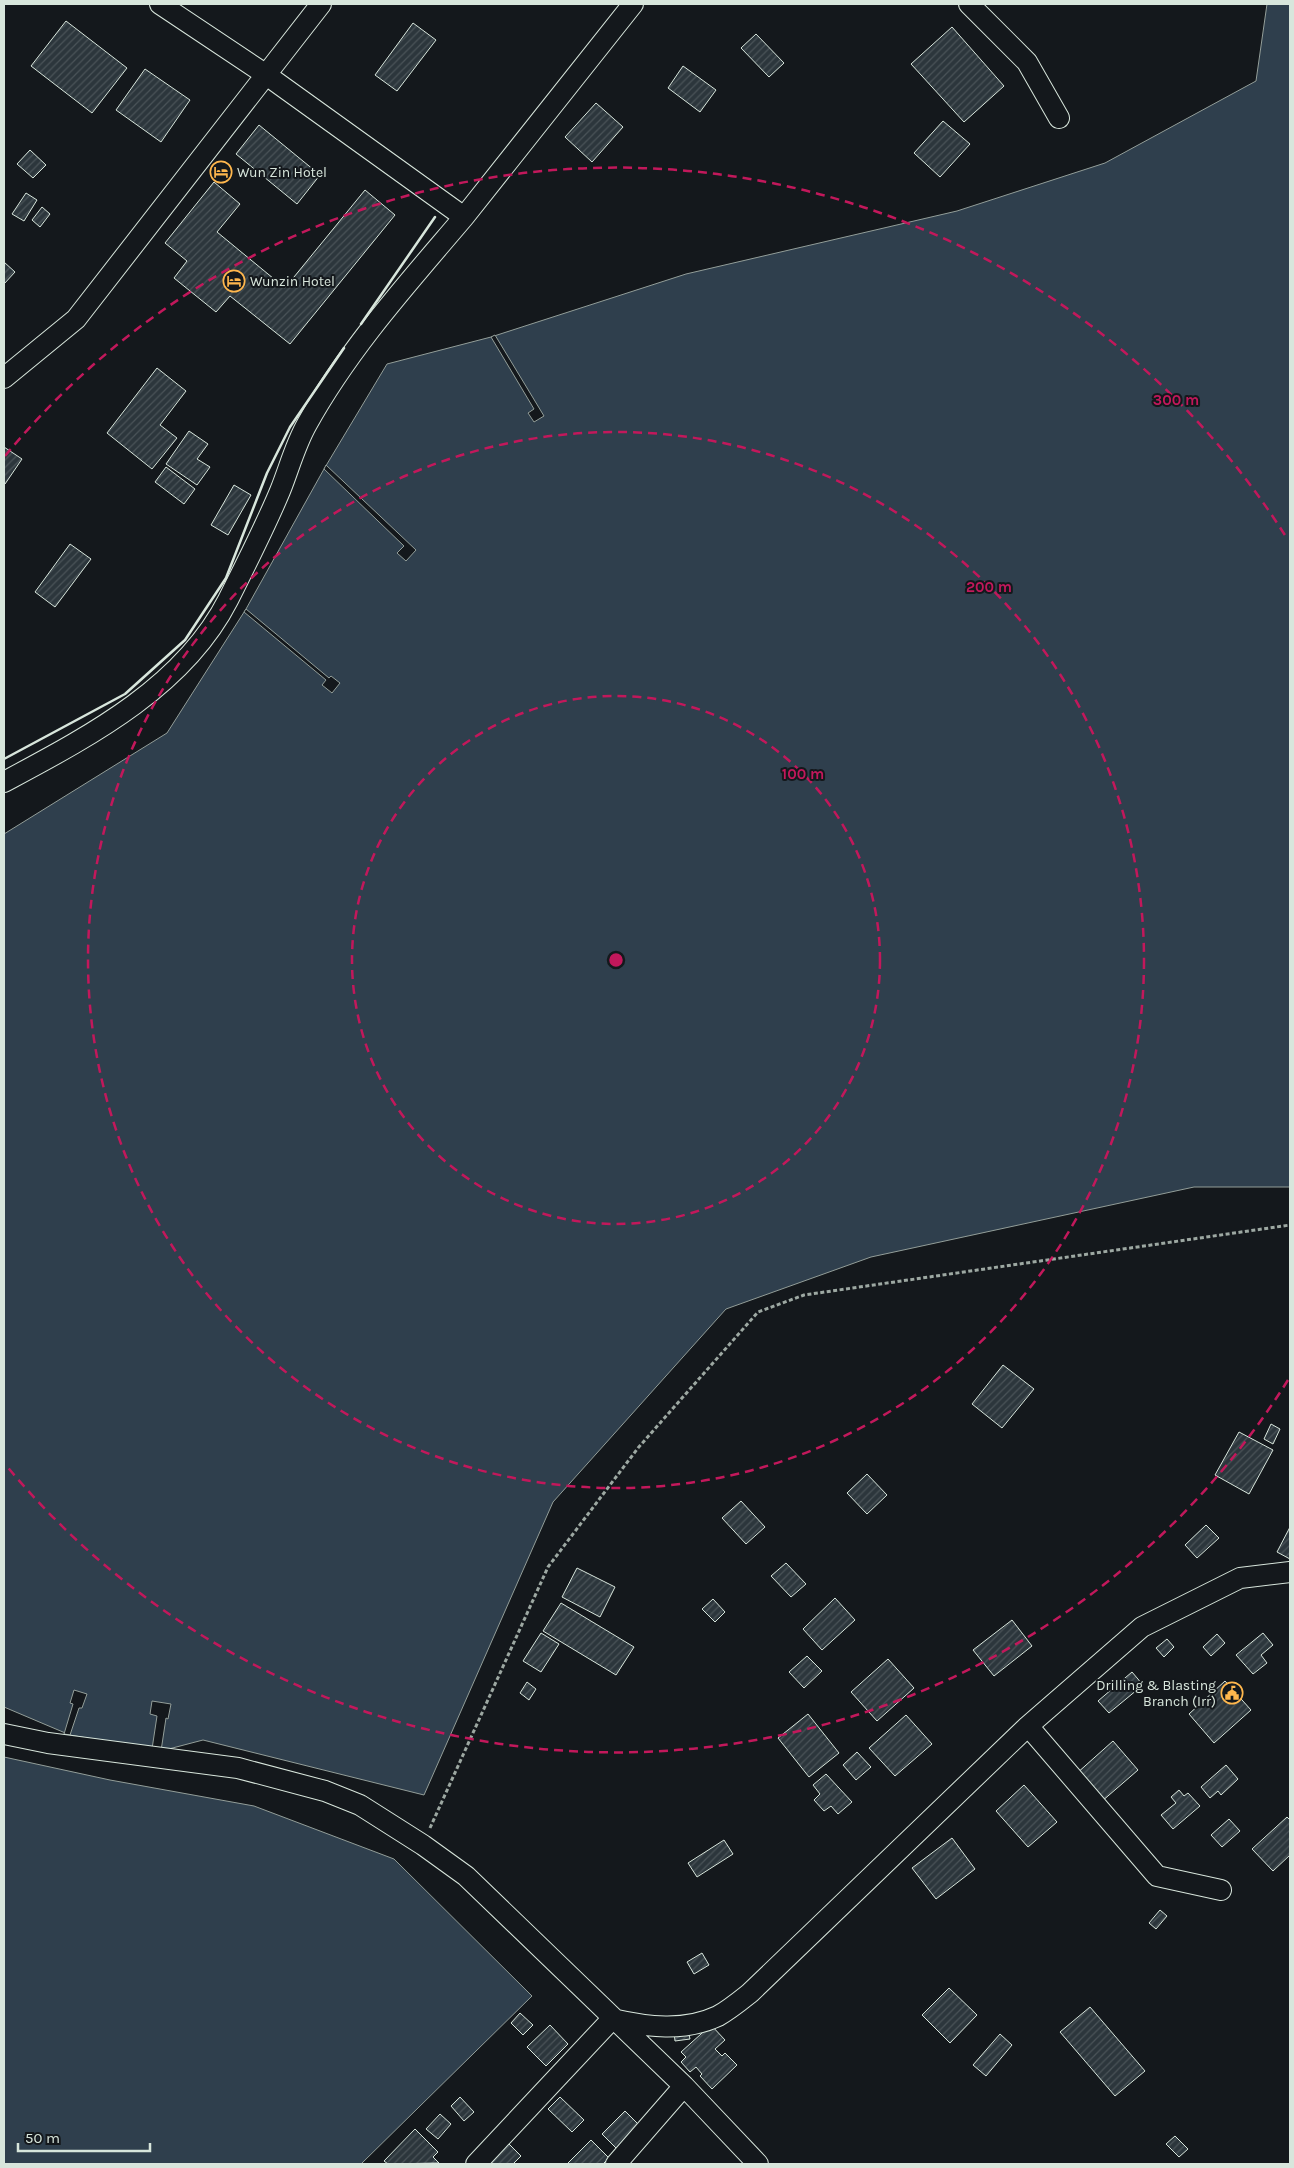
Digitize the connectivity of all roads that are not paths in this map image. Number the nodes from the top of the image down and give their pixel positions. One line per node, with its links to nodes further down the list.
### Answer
1 (160, 4): 5 (street)
2 (321, 4): 5 (street)
3 (633, 4): 7 (street)
4 (969, 4): 6 (street)
5 (265, 74): 7 (street); 8 (street)
6 (1059, 118)
7 (464, 217): 9 (street)
8 (4, 378)
9 (4, 782)
10 (1290, 1572): 11 (street)
11 (1028, 1726): 13 (street); 14 (street)
12 (4, 1734): 14 (street)
13 (1221, 1890)
14 (612, 2018): 15 (street); 16 (street)
15 (684, 2086): 17 (street); 18 (street)
16 (476, 2164)
17 (616, 2164)
18 (758, 2164)

